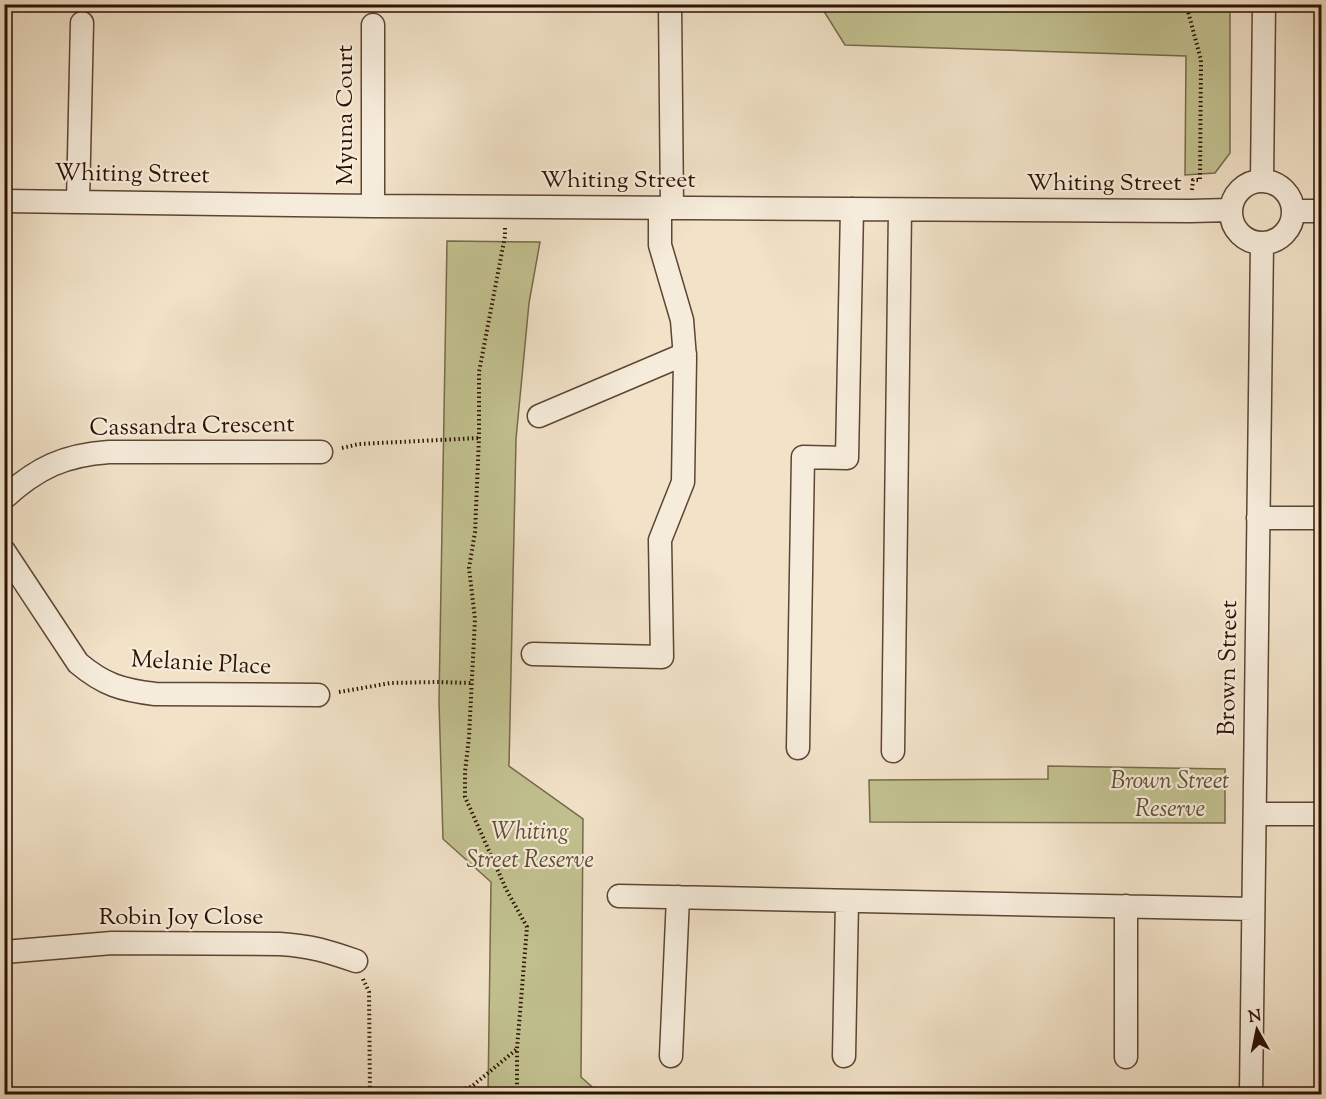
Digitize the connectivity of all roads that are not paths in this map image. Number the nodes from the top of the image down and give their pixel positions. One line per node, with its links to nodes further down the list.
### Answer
1 (670, 4): 9 (street)
2 (1264, 4): 5 (street)
3 (82, 23): 7 (street)
4 (373, 25): 8 (street, Myuna Court)
5 (1262, 181): 12 (street); 13 (street)
6 (4, 201): 7 (street, Whiting Street)
7 (78, 201): 8 (street, Whiting Street)
8 (373, 206): 9 (street, Whiting Street)
9 (666, 208): 10 (street, Whiting Street); 16 (street)
10 (852, 209): 11 (street, Whiting Street); 25 (street)
11 (900, 210): 12 (street, Whiting Street); 26 (street)
12 (1230, 210): 15 (street)
13 (1293, 211): 14 (street); 15 (street)
14 (1322, 212)
15 (1262, 243): 20 (street, Brown Street)
16 (685, 354): 17 (street); 23 (street)
17 (539, 416)
18 (321, 452): 19 (street, Cassandra Crescent)
19 (4, 498)
20 (1258, 518): 21 (street); 27 (street, Brown Street)
21 (1322, 518)
22 (4, 551): 24 (street, Melanie Place)
23 (533, 654)
24 (318, 695)
25 (798, 748)
26 (893, 751)
27 (1255, 814): 28 (street); 33 (street, Brown Street)
28 (1322, 814)
29 (619, 896): 30 (street)
30 (678, 897): 31 (street); 36 (street)
31 (847, 901): 32 (street); 37 (street)
32 (1126, 906): 33 (street); 38 (street)
33 (1253, 909): 39 (street, Brown Street)
34 (4, 952): 35 (street, Robin Joy Close)
35 (356, 962)
36 (671, 1056)
37 (844, 1056)
38 (1126, 1057)
39 (1251, 1095)

